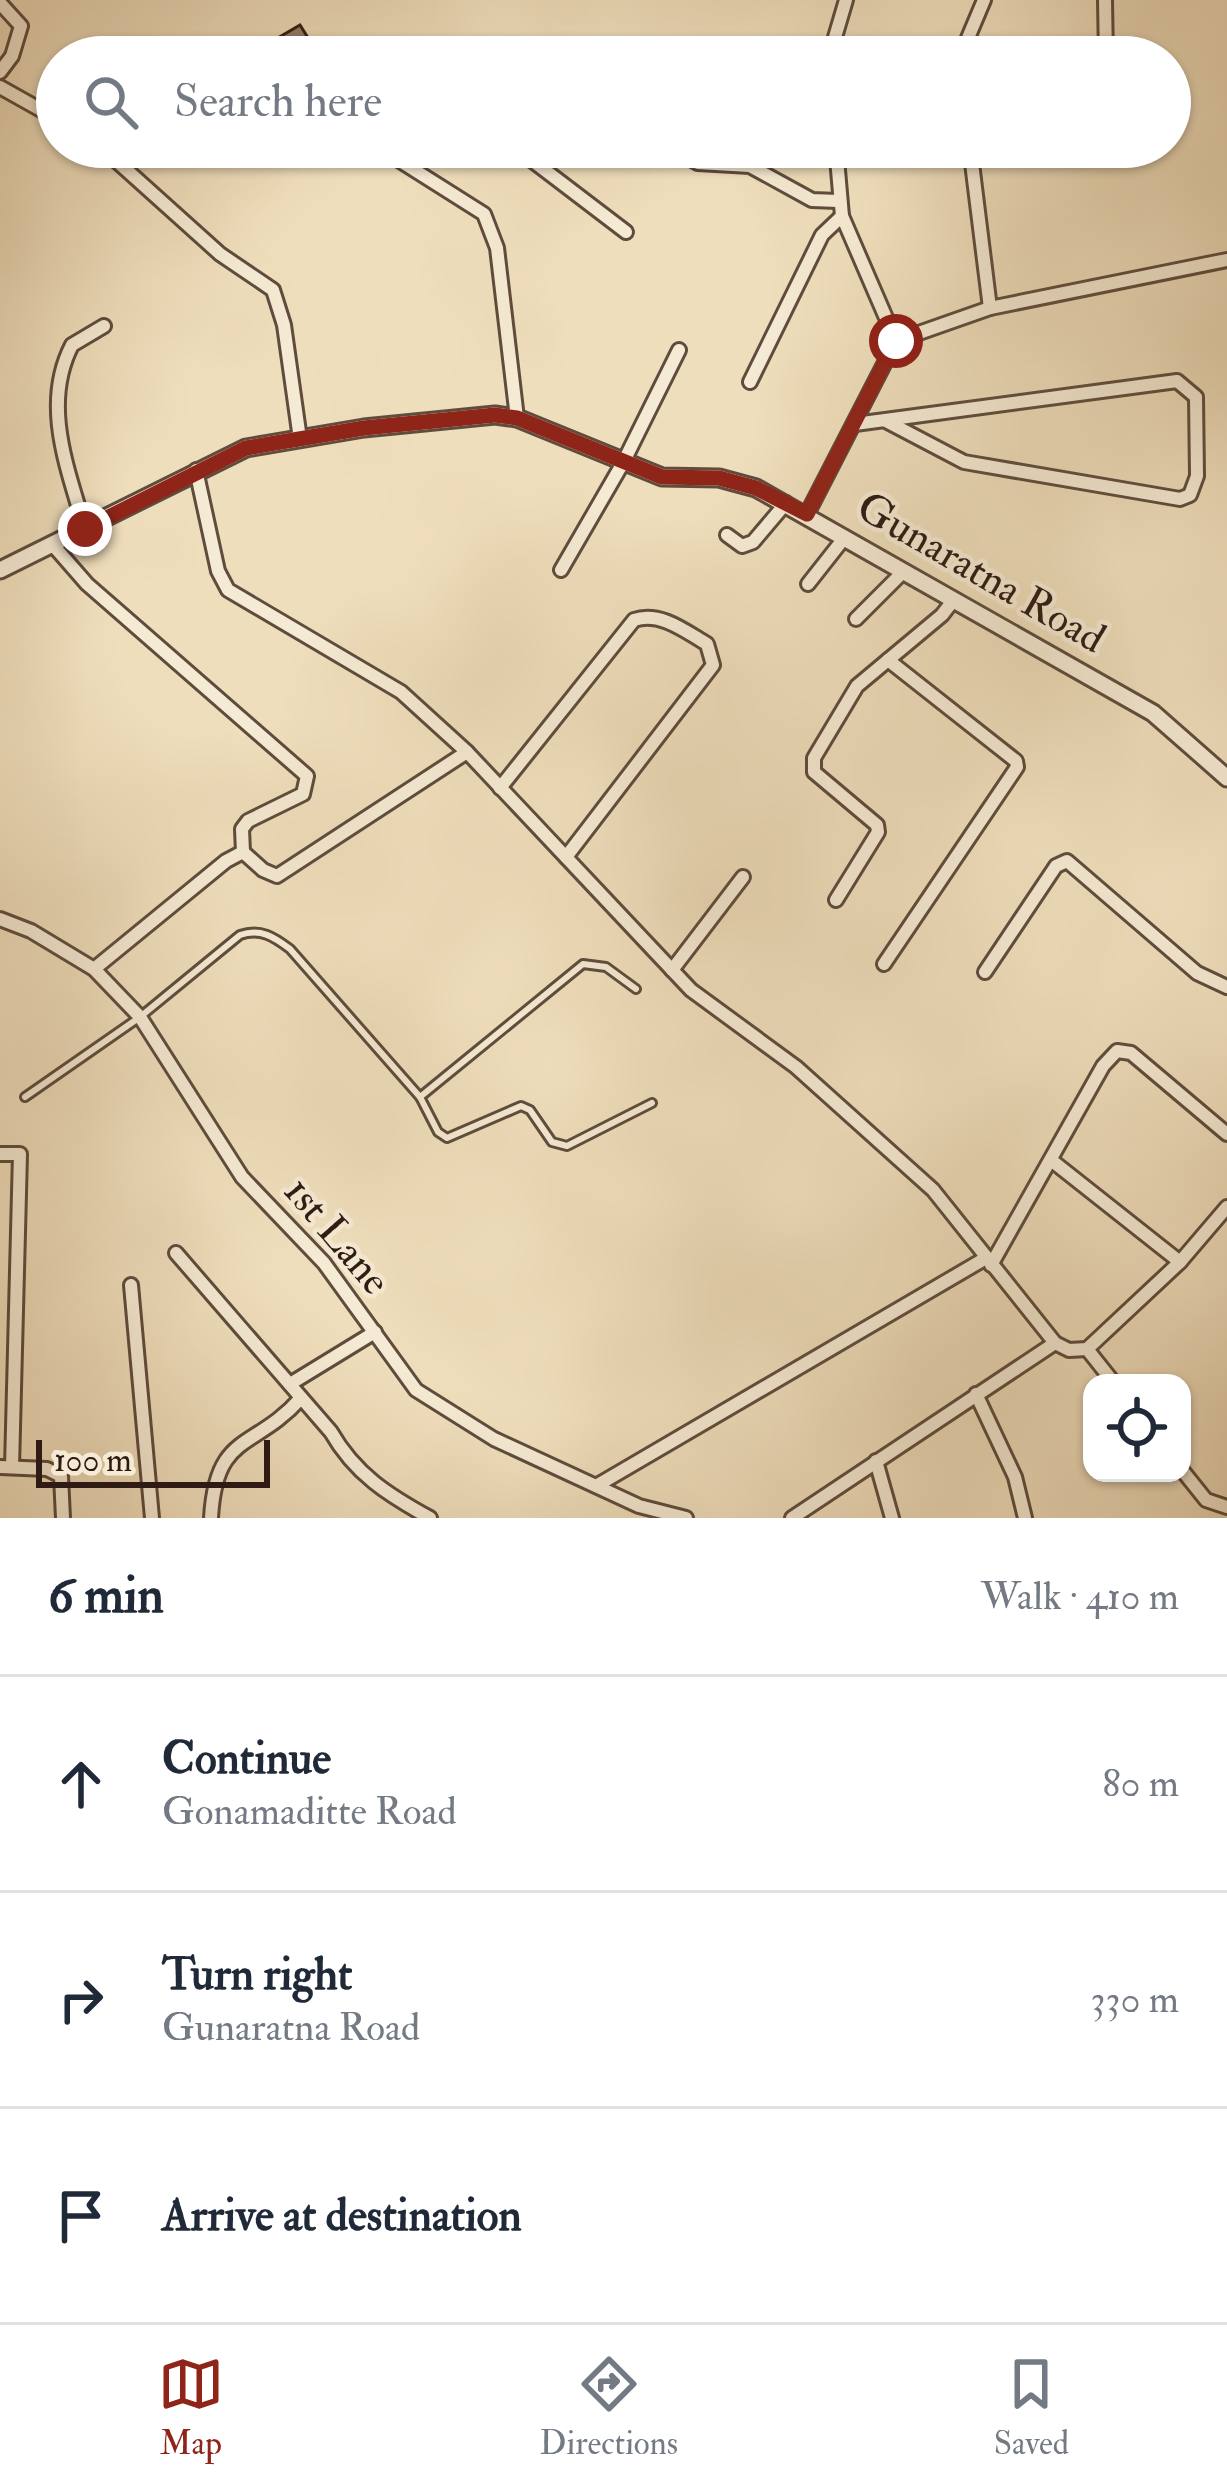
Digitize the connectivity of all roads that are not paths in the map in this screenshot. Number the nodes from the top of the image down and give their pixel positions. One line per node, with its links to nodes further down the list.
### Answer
1 (846, 0): 5 (street)
2 (984, 0): 6 (street)
3 (1105, 0): 7 (street)
4 (0, 3): 8 (street)
5 (835, 36)
6 (969, 36)
7 (1106, 36)
8 (0, 72)
9 (0, 87): 10 (street)
10 (36, 107)
11 (125, 168): 29 (street)
12 (411, 168): 26 (street)
13 (546, 168): 19 (street)
14 (754, 168): 17 (street)
15 (837, 168): 17 (street)
16 (973, 168): 21 (street)
17 (838, 201): 18 (street)
18 (842, 216): 23 (street); 25 (street)
19 (626, 232)
20 (1227, 260): 21 (street)
21 (990, 308): 23 (street)
22 (104, 326): 34 (street)
23 (896, 341): 28 (street)
24 (680, 350): 30 (street)
25 (750, 382)
26 (517, 418): 29 (street, Gunaratna Road); 30 (street, Gunaratna Road)
27 (884, 420): 27 (street); 28 (street)
28 (855, 424): 33 (street)
29 (300, 439): 31 (street, Gunaratna Road)
30 (625, 461): 32 (street, Gunaratna Road); 39 (street)
31 (196, 470): 34 (street, Gunaratna Road); 45 (street)
32 (786, 503): 33 (street, Gunaratna Road); 35 (street)
33 (807, 514): 36 (street, Gunaratna Road)
34 (85, 529): 37 (street, Gunaratna Road)
35 (728, 535)
36 (845, 537): 40 (street, Gunaratna Road); 41 (street)
37 (53, 545): 38 (street, Gunaratna Road); 48 (street)
38 (0, 570)
39 (562, 570)
40 (903, 572): 42 (street, Gunaratna Road); 43 (street)
41 (808, 584)
42 (952, 602): 44 (street); 46 (street, Gunaratna Road)
43 (856, 620)
44 (888, 661): 51 (street); 53 (street)
45 (467, 752): 47 (street); 48 (street)
46 (1227, 778)
47 (500, 788): 49 (street); 49 (street)
48 (242, 851): 54 (street)
49 (566, 857): 55 (street)
50 (743, 877): 55 (street)
51 (836, 900)
52 (0, 919): 54 (street, 1st Lane)
53 (884, 964)
54 (94, 969): 59 (street, 1st Lane)
55 (672, 970): 68 (street)
56 (986, 972): 57 (street)
57 (1227, 987)
58 (636, 989): 61 (lane)
59 (140, 1017): 60 (lane); 61 (lane); 73 (street, 1st Lane)
60 (25, 1096)
61 (420, 1097): 62 (lane)
62 (652, 1103)
63 (1227, 1134): 65 (street)
64 (0, 1154): 72 (street)
65 (1051, 1160): 68 (street); 69 (street)
66 (1227, 1207): 69 (street)
67 (176, 1253): 77 (street)
68 (988, 1262): 74 (street); 83 (street)
69 (1180, 1262): 75 (street)
70 (131, 1285): 87 (street)
71 (0, 1296): 72 (street)
72 (16, 1296): 81 (street)
73 (375, 1333): 77 (street); 83 (street, 1st Lane)
74 (1055, 1343): 75 (street); 78 (street)
75 (1087, 1349): 76 (street)
76 (1107, 1374)
77 (290, 1384): 79 (street)
78 (976, 1394): 80 (street); 93 (street)
79 (301, 1397): 88 (street); 89 (street)
80 (876, 1460): 91 (street); 92 (street)
81 (6, 1467): 86 (street)
82 (1191, 1481): 84 (street)
83 (596, 1486): 85 (street, 1st Lane)
84 (1227, 1508)
85 (640, 1512): 90 (street, 1st Lane)
86 (63, 1518)
87 (152, 1518)
88 (211, 1518)
89 (430, 1518)
90 (686, 1518)
91 (792, 1518)
92 (892, 1518)
93 (1024, 1518)

